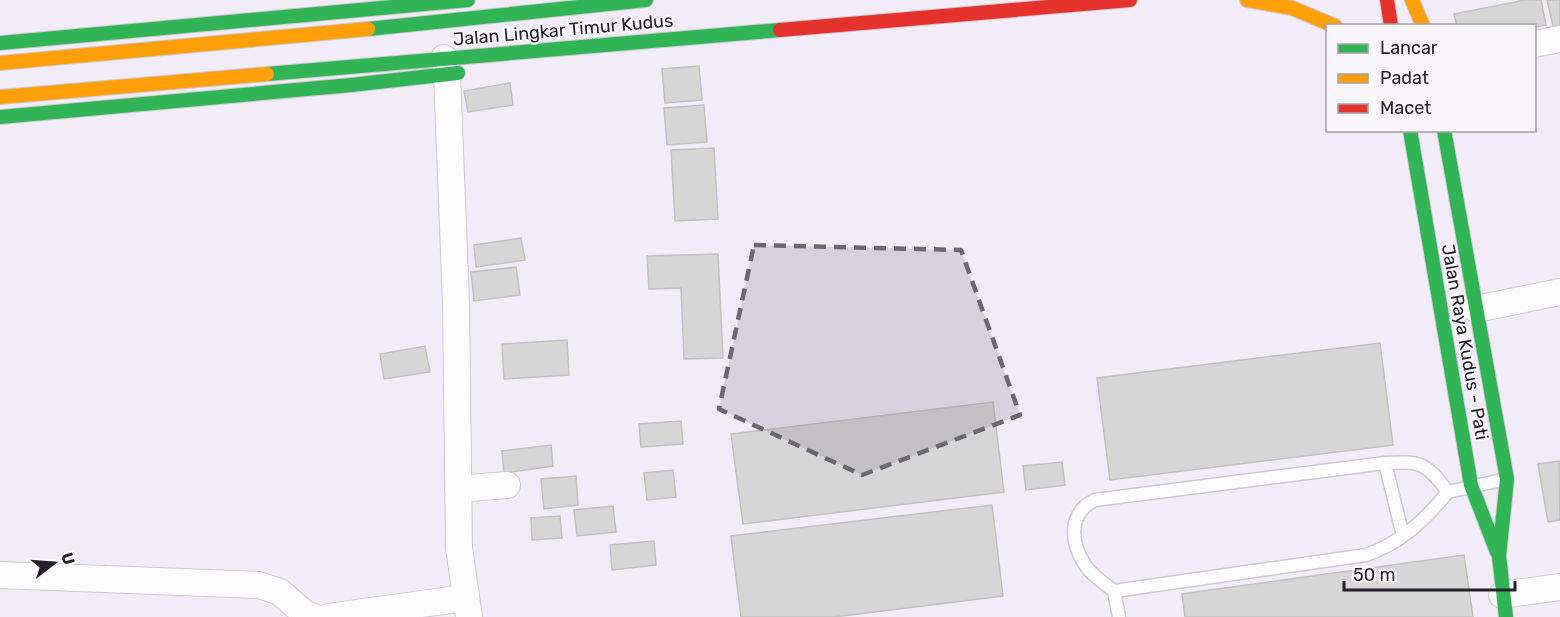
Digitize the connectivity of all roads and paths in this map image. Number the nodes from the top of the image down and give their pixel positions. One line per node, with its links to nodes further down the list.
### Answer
1 (468, 0): 8 (main road)
2 (475, 0): 9 (lane)
3 (646, 0): 9 (main road, Jalan Lingkar Timur Kudus)
4 (1130, 0): 14 (main road, Jalan Lingkar Timur Kudus)
5 (1247, 0): 10 (main road)
6 (1387, 0): 11 (main road)
7 (1412, 0): 12 (main road)
8 (258, 20): 9 (main road, Jalan Lingkar Timur Kudus); 15 (main road); 17 (main road, Jalan Lingkar Timur Kudus)
9 (477, 22)
10 (1332, 24)
11 (1391, 24)
12 (1422, 24)
13 (1560, 39): 16 (street)
14 (643, 41): 18 (main road, Jalan Lingkar Timur Kudus); 19 (main road)
15 (0, 43)
16 (1536, 44)
17 (0, 63)
18 (453, 68): 20 (main road, Jalan Lingkar Timur Kudus); 21 (main road); 30 (street)
19 (488, 69)
20 (0, 97)
21 (0, 117)
22 (1444, 132): 25 (main road, Jalan Raya Kudus - Pati)
23 (1410, 133): 29 (main road, Jalan Raya Kudus - Pati)
24 (1560, 292): 25 (street)
25 (1476, 309): 27 (main road, Jalan Raya Kudus - Pati)
26 (1385, 463): 31 (lane); 32 (lane); 36 (lane)
27 (1508, 479): 29 (lane); 33 (main road, Jalan Raya Kudus - Pati)
28 (507, 485): 30 (street)
29 (1472, 485): 31 (lane); 33 (main road, Jalan Raya Kudus - Pati)
30 (458, 489): 38 (street)
31 (1448, 492): 32 (lane)
32 (1403, 536): 36 (lane)
33 (1499, 556): 37 (main road, Jalan Raya Kudus - Pati)
34 (0, 575): 39 (street)
35 (1560, 587): 37 (street)
36 (1114, 591): 41 (lane)
37 (1504, 606)
38 (467, 607): 40 (street)
39 (314, 617)
40 (328, 617)
41 (1119, 617)

